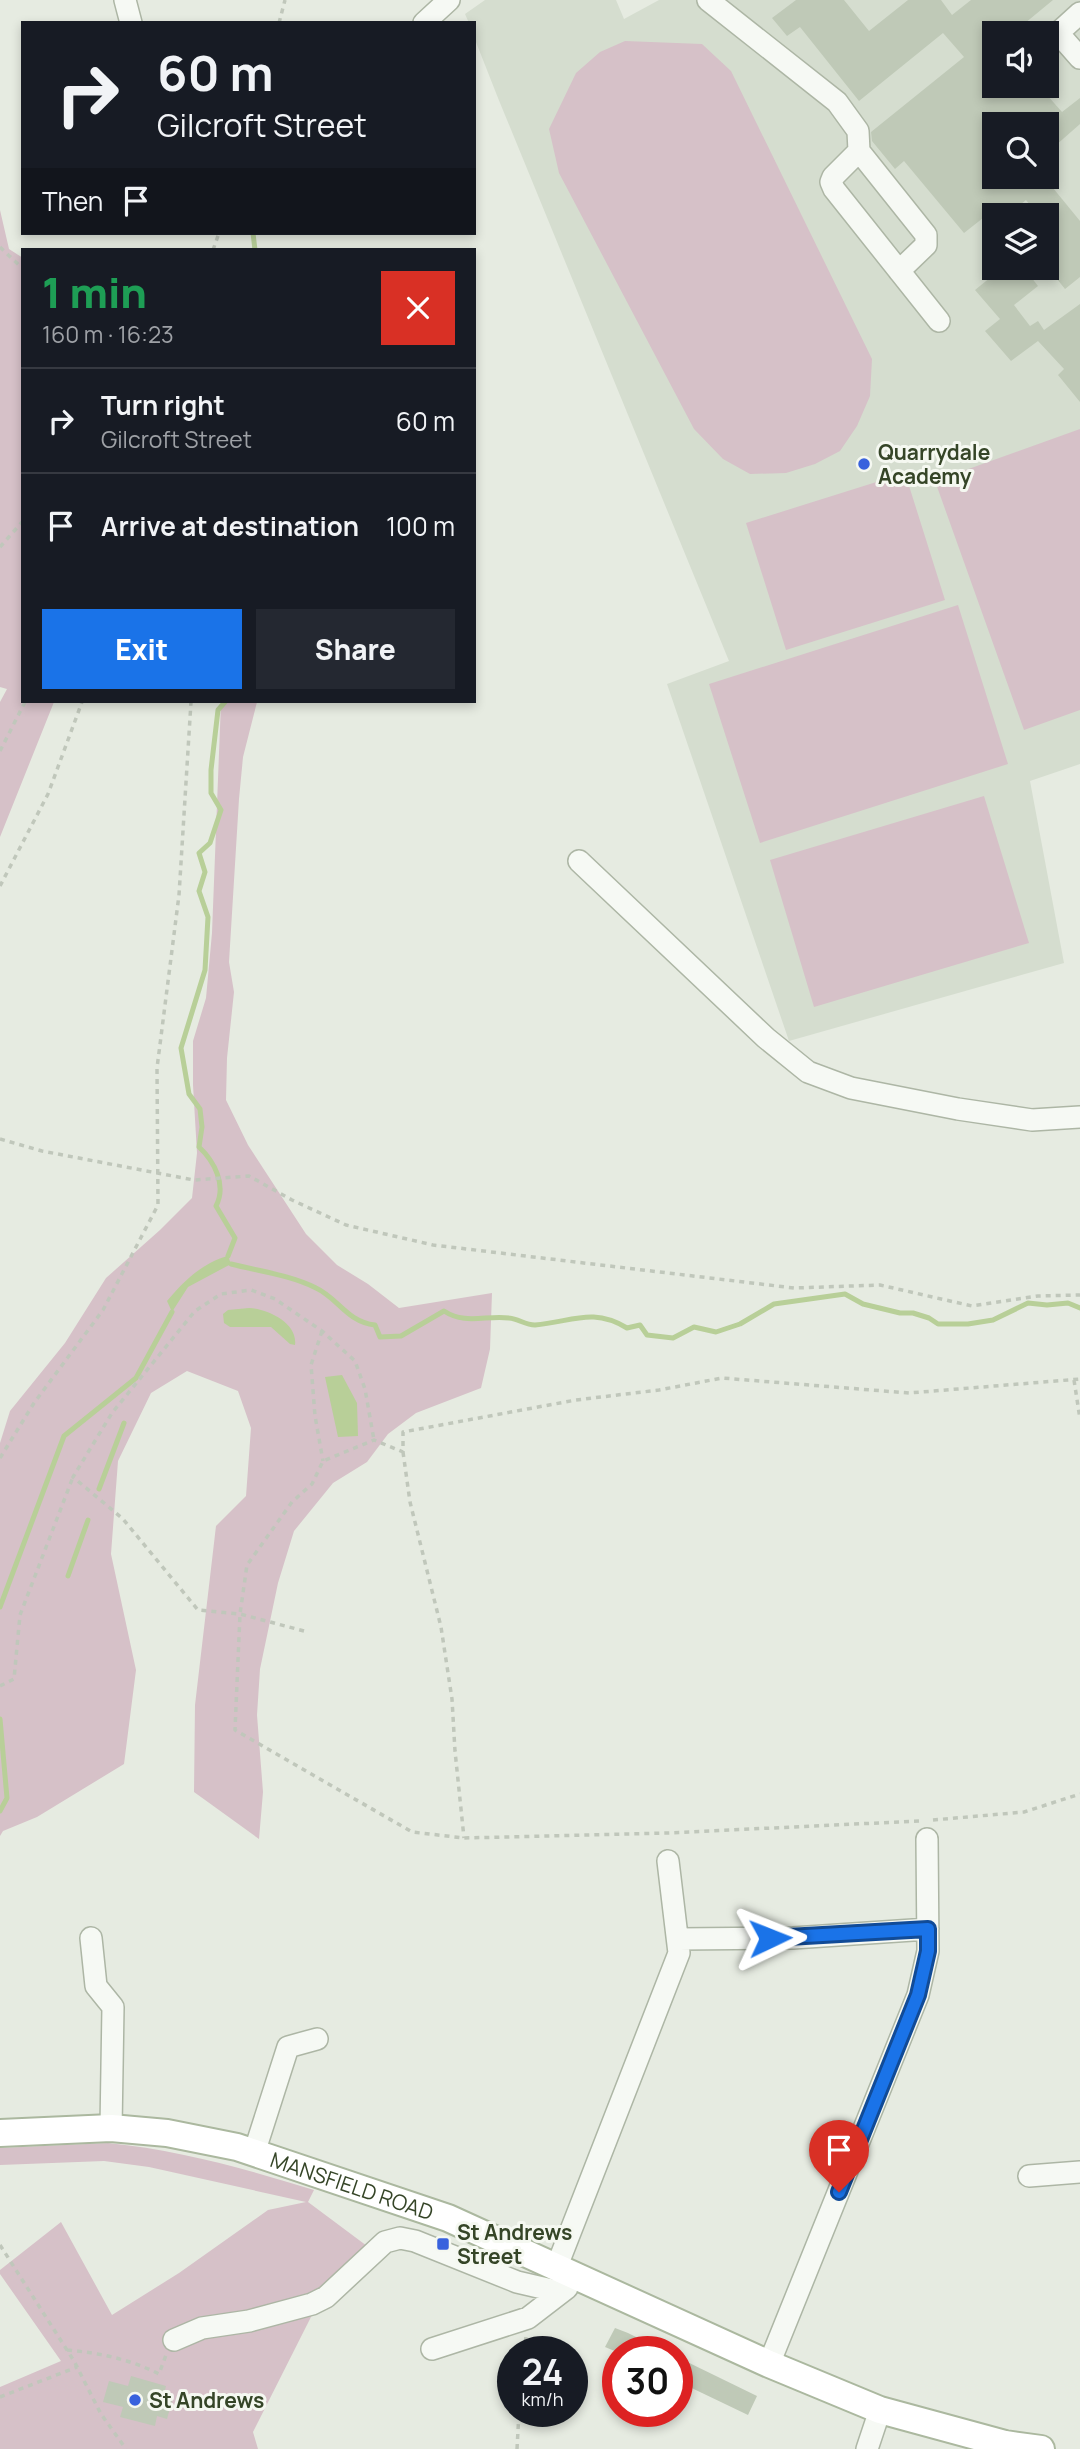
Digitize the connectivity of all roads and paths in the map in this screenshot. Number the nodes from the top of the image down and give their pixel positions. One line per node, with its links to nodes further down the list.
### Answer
1 (125, 0): 6 (street)
2 (285, 0): 7 (path)
3 (449, 0): 8 (street)
4 (708, 0): 10 (street)
5 (1080, 13): 9 (street)
6 (130, 21)
7 (280, 21)
8 (426, 21)
9 (1080, 58)
10 (859, 151): 13 (street); 13 (street)
11 (0, 247): 12 (path)
12 (21, 268)
13 (899, 271): 14 (street)
14 (939, 321)
15 (21, 524): 16 (path)
16 (0, 547)
17 (24, 703): 20 (path)
18 (82, 703): 22 (path)
19 (191, 703): 25 (path)
20 (0, 751)
21 (579, 861): 23 (street)
22 (0, 886)
23 (1080, 1117)
24 (0, 1139): 25 (path)
25 (158, 1173): 26 (path); 33 (path)
26 (1080, 1295)
27 (322, 1331): 31 (path); 34 (path); 35 (path)
28 (1080, 1379): 29 (path)
29 (1074, 1380): 30 (path); 32 (path)
30 (1080, 1419)
31 (374, 1440): 32 (path); 34 (path)
32 (403, 1452): 40 (path)
33 (0, 1458)
34 (323, 1461): 36 (path)
35 (73, 1477): 36 (path); 38 (path)
36 (240, 1614): 37 (path); 40 (path)
37 (304, 1631)
38 (0, 1686)
39 (1080, 1794): 40 (path)
40 (464, 1838)
41 (927, 1839): 43 (street)
42 (667, 1861): 45 (street)
43 (928, 1929): 45 (street); 57 (street)
44 (91, 1938): 47 (street)
45 (677, 1939): 53 (street)
46 (317, 2039): 49 (street)
47 (111, 2128): 48 (main road, MANSFIELD ROAD); 49 (main road, MANSFIELD ROAD)
48 (0, 2133)
49 (254, 2153): 53 (main road, MANSFIELD ROAD)
50 (1080, 2172): 51 (street)
51 (1029, 2176)
52 (0, 2245): 56 (path)
53 (565, 2279): 54 (street); 55 (street); 57 (main road, MANSFIELD ROAD)
54 (174, 2340): 56 (path)
55 (432, 2349)
56 (66, 2350): 58 (path)
57 (769, 2364): 60 (main road, MANSFIELD ROAD)
58 (77, 2367): 59 (path); 63 (path)
59 (0, 2398)
60 (880, 2410): 62 (main road, MANSFIELD ROAD); 65 (street)
61 (518, 2427): 64 (path)
62 (1005, 2446): 66 (main road, MANSFIELD ROAD)
63 (126, 2449)
64 (517, 2449)
65 (867, 2449)
66 (1041, 2449)

